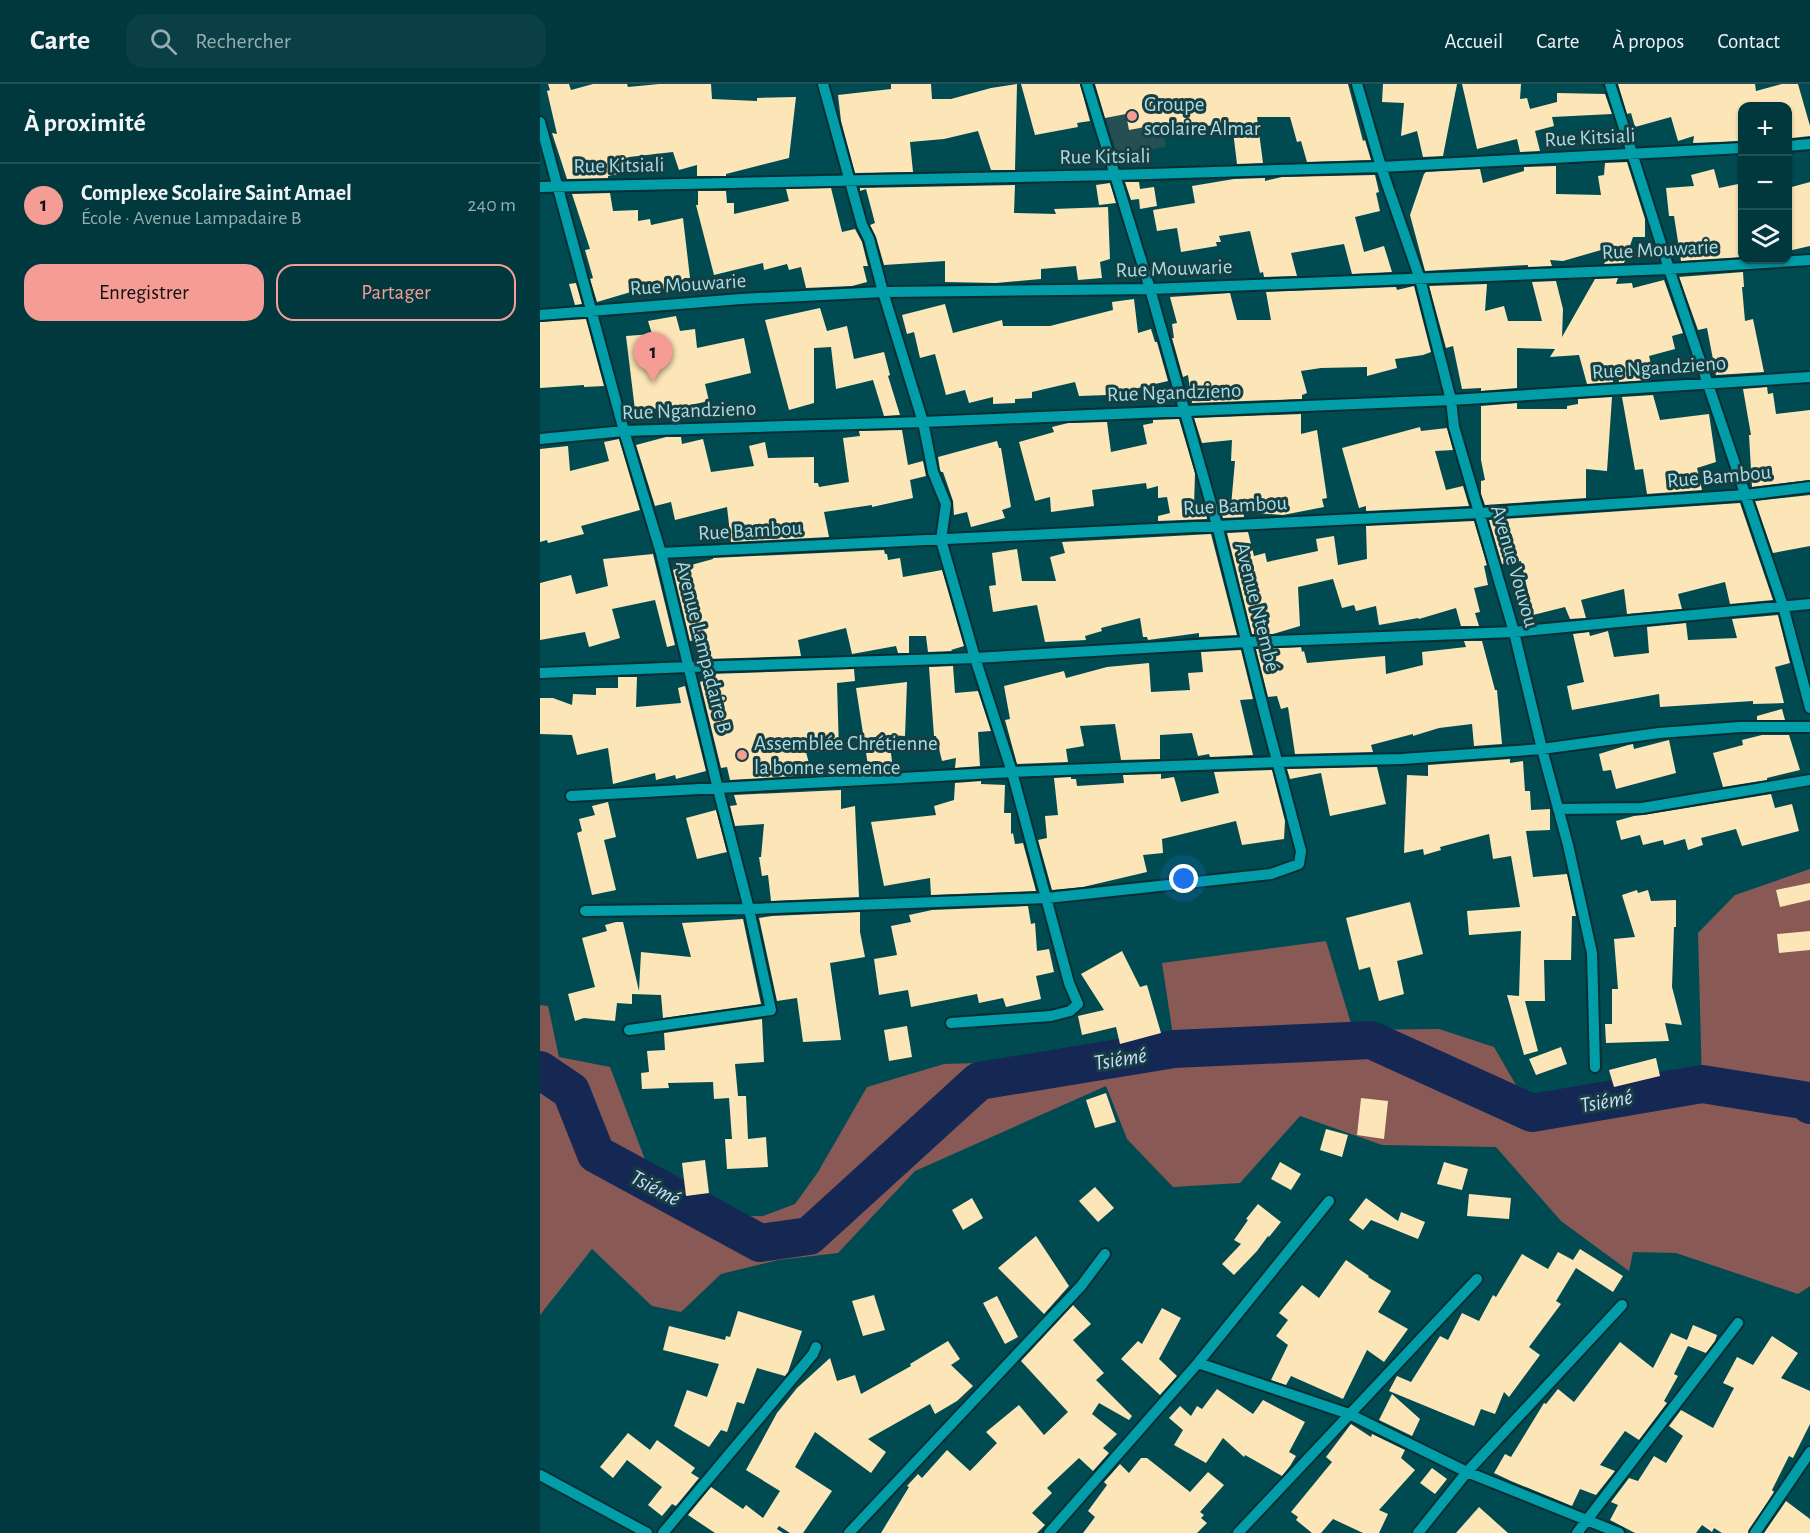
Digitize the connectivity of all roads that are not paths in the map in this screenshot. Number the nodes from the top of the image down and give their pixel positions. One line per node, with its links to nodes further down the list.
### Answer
1 (823, 84): 12 (street)
2 (1087, 84): 11 (street, Avenue Ntembé)
3 (1357, 84): 10 (street, Avenue Vouvou)
4 (1610, 84): 9 (street)
5 (540, 122): 13 (street, Avenue Lampadaire B)
6 (1810, 144): 7 (street)
7 (1792, 146)
8 (1738, 148): 9 (street, Rue Kitsiali)
9 (1632, 154): 10 (street, Rue Kitsiali); 16 (street)
10 (1381, 167): 11 (street, Rue Kitsiali); 17 (street, Avenue Vouvou)
11 (1116, 175): 12 (street, Rue Kitsiali); 18 (street, Avenue Ntembé)
12 (851, 181): 13 (street, Rue Kitsiali); 19 (street)
13 (557, 186): 14 (street, Rue Kitsiali); 20 (street, Avenue Lampadaire B)
14 (540, 187)
15 (1810, 260): 16 (street, Rue Mouwarie)
16 (1670, 269): 17 (street, Rue Mouwarie); 23 (street)
17 (1420, 279): 18 (street, Rue Mouwarie); 24 (street, Avenue Vouvou)
18 (1150, 289): 19 (street, Rue Mouwarie); 25 (street, Avenue Ntembé)
19 (882, 292): 20 (street, Rue Mouwarie); 26 (street)
20 (592, 311): 21 (street, Rue Mouwarie); 27 (street, Avenue Lampadaire B)
21 (540, 315)
22 (1810, 377): 23 (street, Rue Ngandzieno)
23 (1708, 384): 24 (street, Rue Ngandzieno); 30 (street)
24 (1451, 400): 25 (street, Rue Ngandzieno); 31 (street, Avenue Vouvou)
25 (1185, 411): 26 (street, Rue Ngandzieno); 32 (street, Avenue Ntembé)
26 (923, 422): 27 (street, Rue Ngandzieno); 33 (street)
27 (624, 431): 28 (street, Rue Ngandzieno); 34 (street, Avenue Lampadaire B)
28 (540, 439)
29 (1810, 487): 30 (street, Rue Bambou)
30 (1746, 495): 31 (street, Rue Bambou); 36 (street)
31 (1480, 513): 32 (street, Rue Bambou); 37 (street, Avenue Vouvou)
32 (1217, 525): 33 (street, Rue Bambou); 38 (street, Avenue Ntembé)
33 (941, 540): 34 (street, Rue Bambou); 39 (street)
34 (661, 553): 40 (street, Avenue Lampadaire B)
35 (1810, 604): 36 (street)
36 (1783, 606): 37 (street); 42 (street)
37 (1514, 632): 38 (street); 44 (street, Avenue Vouvou)
38 (1247, 642): 39 (street); 45 (street, Avenue Ntembé)
39 (975, 658): 40 (street); 46 (street)
40 (689, 667): 41 (street); 48 (street, Avenue Lampadaire B)
41 (540, 674)
42 (1810, 708)
43 (1810, 727): 44 (street)
44 (1542, 749): 45 (street); 50 (street, Avenue Vouvou)
45 (1277, 762): 46 (street); 51 (street, Avenue Ntembé)
46 (1011, 772): 48 (street); 51 (street)
47 (1810, 780): 50 (street)
48 (718, 789): 49 (street); 52 (street, Avenue Lampadaire B)
49 (571, 796)
50 (1558, 809): 56 (street, Avenue Vouvou)
51 (1047, 898): 52 (street); 54 (street)
52 (749, 909): 53 (street); 55 (street, Avenue Lampadaire B)
53 (585, 911)
54 (951, 1023)
55 (629, 1030)
56 (1595, 1067)
57 (1329, 1200): 63 (street)
58 (1105, 1254): 71 (street)
59 (1477, 1278): 64 (street)
60 (1622, 1305): 66 (street)
61 (1738, 1323): 68 (street)
62 (816, 1347): 70 (street)
63 (1198, 1363): 64 (street); 72 (street)
64 (1349, 1414): 66 (street); 73 (street)
65 (1810, 1452): 77 (street)
66 (1467, 1472): 68 (street); 74 (street)
67 (540, 1475): 69 (street)
68 (1587, 1521): 75 (street); 76 (street)
69 (647, 1533)
70 (663, 1533)
71 (849, 1533)
72 (1049, 1533)
73 (1238, 1533)
74 (1418, 1533)
75 (1577, 1533)
76 (1619, 1533)
77 (1755, 1533)

